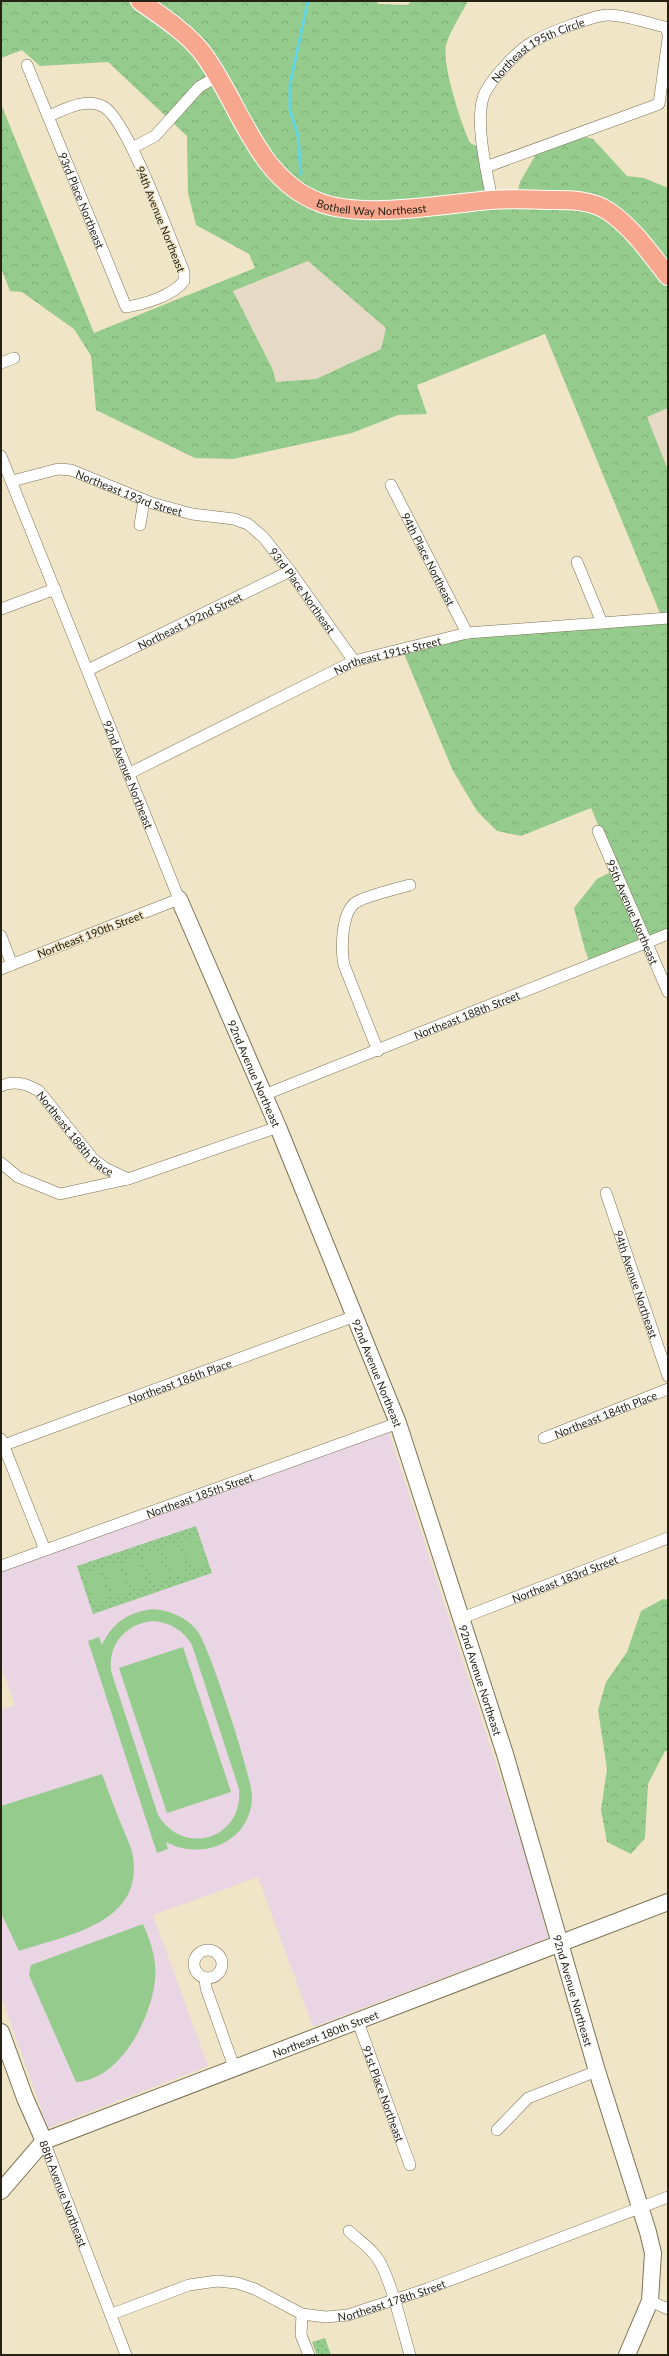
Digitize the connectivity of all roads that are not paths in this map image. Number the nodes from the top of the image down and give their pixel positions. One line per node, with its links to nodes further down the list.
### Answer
1 (140, 1): 5 (main road, Bothell Way Northeast)
2 (668, 33): 8 (street, Northeast 195th Circle)
3 (668, 39): 8 (street)
4 (28, 65): 6 (street, 93rd Place Northeast)
5 (218, 76): 7 (street); 9 (main road, Bothell Way Northeast)
6 (49, 116): 7 (street, 94th Avenue Northeast); 11 (street, 93rd Place Northeast)
7 (132, 148): 11 (street, 94th Avenue Northeast)
8 (486, 167): 9 (street, Northeast 195th Circle)
9 (492, 200): 10 (main road, Bothell Way Northeast)
10 (668, 276)
11 (155, 299)
12 (14, 358): 13 (street)
13 (1, 364)
14 (1, 456): 15 (street, 92nd Avenue Northeast)
15 (12, 481): 17 (street, Northeast 193rd Street); 22 (street, 92nd Avenue Northeast)
16 (391, 485): 26 (street, 94th Place Northeast)
17 (144, 500): 18 (street, Northeast 193rd Street); 19 (street)
18 (248, 524): 21 (street, 93rd Place Northeast)
19 (140, 525)
20 (577, 562): 25 (street)
21 (290, 571): 27 (street, 93rd Place Northeast); 28 (street, Northeast 192nd Street)
22 (55, 589): 23 (street); 28 (street, 92nd Avenue Northeast)
23 (1, 609)
24 (668, 618): 25 (street, Northeast 191st Street)
25 (602, 623): 26 (street, Northeast 191st Street)
26 (467, 633): 27 (street, Northeast 191st Street)
27 (354, 661): 29 (street, Northeast 191st Street)
28 (88, 670): 29 (street, 92nd Avenue Northeast)
29 (130, 773): 32 (street, 92nd Avenue Northeast)
30 (598, 831): 35 (street, 95th Avenue Northeast)
31 (410, 885): 39 (street)
32 (180, 899): 36 (street, Northeast 190th Street); 41 (street, 92nd Avenue Northeast)
33 (668, 934): 35 (street, Northeast 188th Street)
34 (1, 936): 36 (street)
35 (646, 943): 38 (street, 95th Avenue Northeast); 39 (street, Northeast 188th Street)
36 (12, 965): 37 (street, Northeast 190th Street)
37 (1, 969)
38 (668, 992)
39 (378, 1051): 41 (street, Northeast 188th Street)
40 (1, 1086): 44 (street, Northeast 188th Place)
41 (264, 1095): 42 (street, 92nd Avenue Northeast)
42 (278, 1127): 44 (street, Northeast 188th Place); 46 (street, 92nd Avenue Northeast)
43 (1, 1163): 44 (street, Northeast 188th Place)
44 (128, 1179)
45 (606, 1193): 47 (street, 94th Avenue Northeast)
46 (355, 1316): 49 (street, 92nd Avenue Northeast); 51 (street, Northeast 186th Place)
47 (668, 1376)
48 (668, 1389): 50 (street, Northeast 184th Place)
49 (398, 1423): 53 (street, Northeast 185th Street); 55 (street, 92nd Avenue Northeast)
50 (544, 1438)
51 (2, 1442): 53 (street)
52 (668, 1538): 55 (street, Northeast 183rd Street)
53 (45, 1550): 54 (street, Northeast 185th Street)
54 (1, 1566)
55 (462, 1618): 57 (street, 92nd Avenue Northeast)
56 (668, 1902): 57 (street, Northeast 180th Street)
57 (561, 1943): 59 (street, Northeast 180th Street); 62 (street, 92nd Avenue Northeast)
58 (205, 1978): 61 (street)
59 (358, 2022): 61 (street, Northeast 180th Street); 65 (street, 91st Place Northeast)
60 (1, 2032): 64 (street, 88th Avenue Northeast)
61 (234, 2067): 64 (street, Northeast 180th Street)
62 (597, 2071): 63 (street); 68 (street, 92nd Avenue Northeast)
63 (497, 2130)
64 (44, 2141): 66 (street, Northeast 180th Street); 73 (street, 88th Avenue Northeast)
65 (410, 2165)
66 (1, 2191)
67 (668, 2196): 68 (street, Northeast 178th Street)
68 (642, 2207): 70 (street, Northeast 178th Street); 71 (street, 92nd Avenue Northeast)
69 (349, 2231): 70 (street)
70 (395, 2301): 74 (street, Northeast 178th Street); 77 (street)
71 (650, 2301): 72 (street); 78 (street)
72 (668, 2310)
73 (112, 2314): 74 (street, Northeast 178th Street); 75 (street, 88th Avenue Northeast)
74 (302, 2314): 76 (street)
75 (126, 2355)
76 (309, 2355)
77 (410, 2355)
78 (627, 2355)

